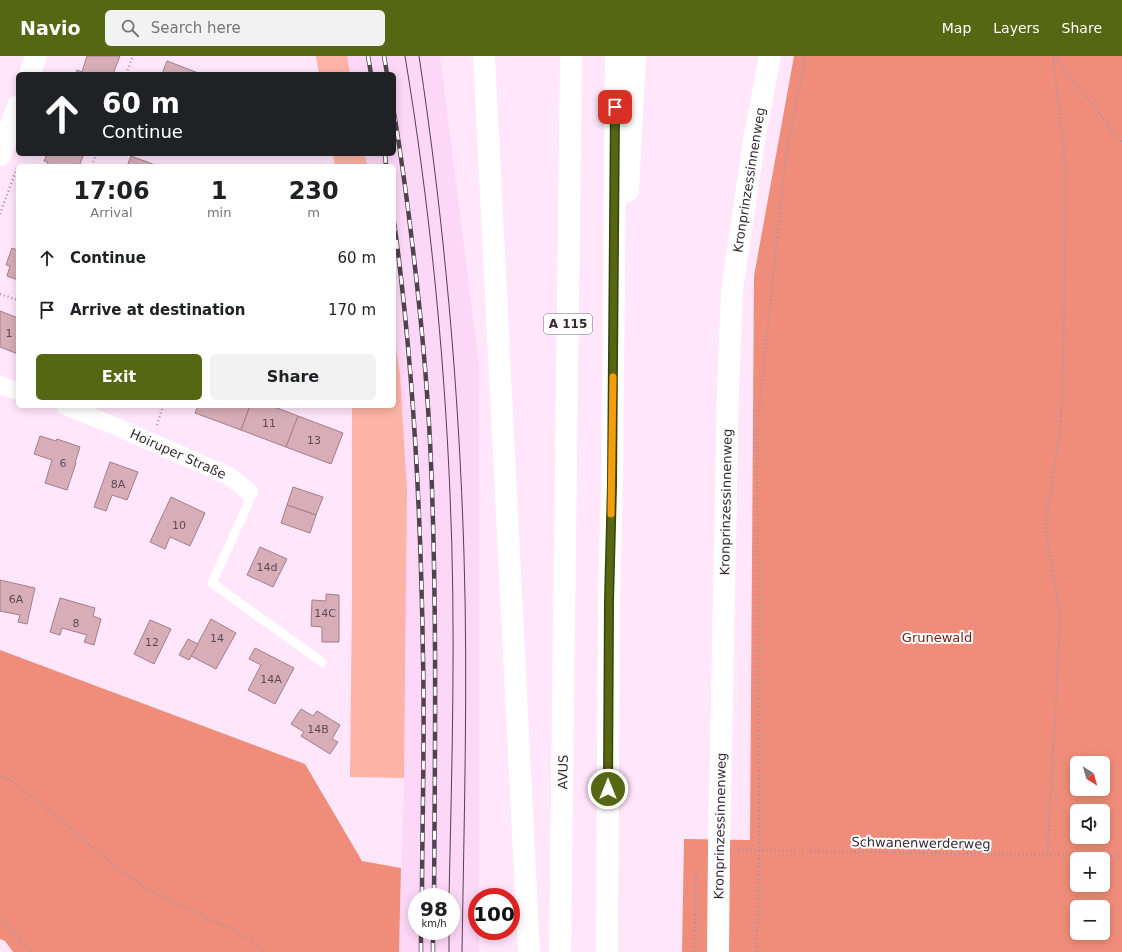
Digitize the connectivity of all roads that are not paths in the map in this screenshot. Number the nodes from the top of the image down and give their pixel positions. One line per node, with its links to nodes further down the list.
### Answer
1 (36, 56): 7 (main road)
2 (484, 56): 16 (main road)
3 (571, 56): 17 (main road, AVUS / A 115)
4 (616, 56): 10 (main road)
5 (635, 56): 10 (main road)
6 (770, 56): 19 (main road, Kronprinzessinnenweg)
7 (31, 72)
8 (16, 118): 9 (main road)
9 (9, 160)
10 (614, 256): 18 (main road)
11 (0, 386): 12 (street)
12 (16, 390)
13 (70, 408): 14 (street, Hoiruper Straße)
14 (249, 492): 15 (lane, Hoiruper Straße)
15 (322, 662)
16 (529, 952)
17 (560, 952)
18 (606, 952)
19 (718, 952)

